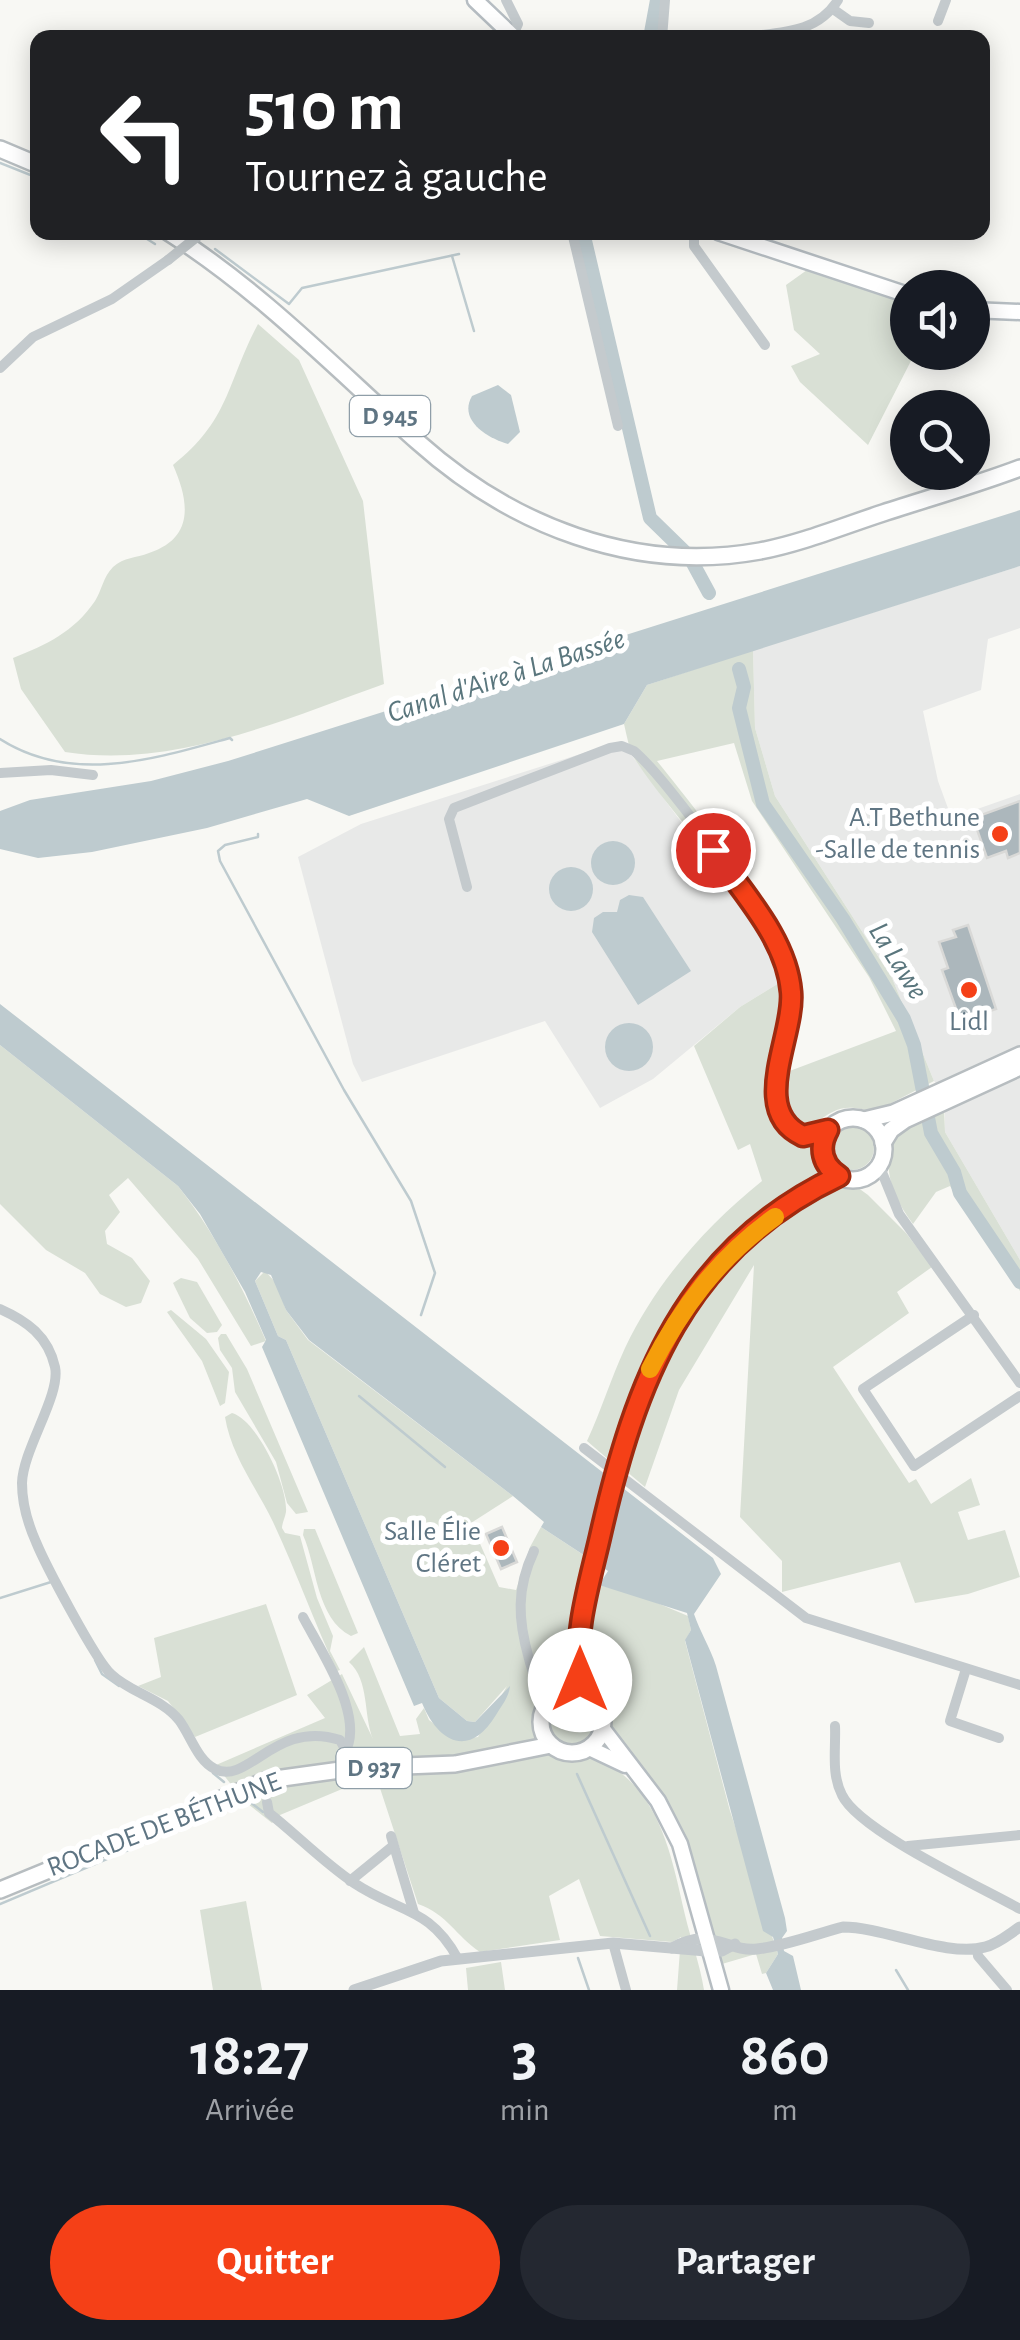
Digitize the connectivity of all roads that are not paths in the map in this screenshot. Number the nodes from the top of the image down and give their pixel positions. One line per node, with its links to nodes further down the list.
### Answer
1 (475, 0): 8 (main road)
2 (506, 0): 9 (street)
3 (666, 0): 10 (street)
4 (946, 0): 6 (street)
5 (836, 5): 7 (street); 11 (street)
6 (938, 21)
7 (869, 22)
8 (508, 30)
9 (516, 30)
10 (663, 30)
11 (801, 30)
12 (0, 149): 13 (main road)
13 (30, 162)
14 (179, 240): 25 (main road, D 945)
15 (193, 240): 23 (street, bridge)
16 (574, 240): 24 (street)
17 (694, 240): 22 (street)
18 (742, 240): 19 (main road)
19 (890, 290)
20 (990, 311): 21 (main road)
21 (1020, 312)
22 (766, 345)
23 (0, 368)
24 (618, 426)
25 (1020, 468)
26 (0, 773): 27 (street)
27 (93, 775)
28 (467, 887): 35 (street)
29 (1020, 1056): 31 (main road)
30 (1020, 1067): 31 (main road)
31 (936, 1099): 32 (main road)
32 (918, 1108): 33 (main road); 36 (main road)
33 (864, 1120): 34 (main road); 36 (main road)
34 (828, 1130): 35 (street); 37 (main road)
35 (803, 1136): 37 (street)
36 (883, 1143): 38 (main road)
37 (822, 1154): 39 (main road); 40 (main road)
38 (879, 1164): 39 (main road); 42 (street)
39 (839, 1176): 40 (main road)
40 (788, 1208): 48 (main road, bridge)
41 (0, 1309): 58 (street)
42 (974, 1315): 43 (street); 44 (street)
43 (1020, 1383)
44 (1020, 1396)
45 (584, 1448): 49 (street)
46 (534, 1551): 52 (street)
47 (303, 1618): 58 (street)
48 (576, 1651): 51 (main road); 52 (main road)
49 (966, 1669): 50 (street); 56 (street)
50 (1020, 1685)
51 (586, 1694): 52 (main road); 55 (main road)
52 (554, 1698): 53 (main road)
53 (541, 1725): 57 (main road); 60 (main road, ROCADE DE BÉTHUNE / D 937)
54 (835, 1726): 66 (street)
55 (603, 1729): 59 (main road); 62 (main road)
56 (999, 1738)
57 (551, 1745): 59 (main road); 60 (main road, ROCADE DE BÉTHUNE / D 937)
58 (347, 1748): 61 (street)
59 (590, 1748): 62 (main road)
60 (508, 1751): 61 (main road, ROCADE DE BÉTHUNE / D 937)
61 (356, 1768): 68 (main road, ROCADE DE BÉTHUNE / D 937)
62 (634, 1771): 64 (main road)
63 (267, 1802): 67 (street)
64 (669, 1820): 73 (main road); 73 (main road)
65 (1020, 1835): 66 (street)
66 (907, 1846): 69 (street)
67 (350, 1881): 70 (street); 70 (street)
68 (0, 1890)
69 (1020, 1909)
70 (414, 1913): 75 (street)
71 (1020, 1927): 74 (street)
72 (612, 1943): 73 (street); 75 (street); 78 (street)
73 (704, 1946): 74 (street); 76 (main road)
74 (976, 1949): 79 (street)
75 (458, 1960): 77 (street)
76 (717, 1986)
77 (354, 1990)
78 (626, 1990)
79 (1007, 1990)

